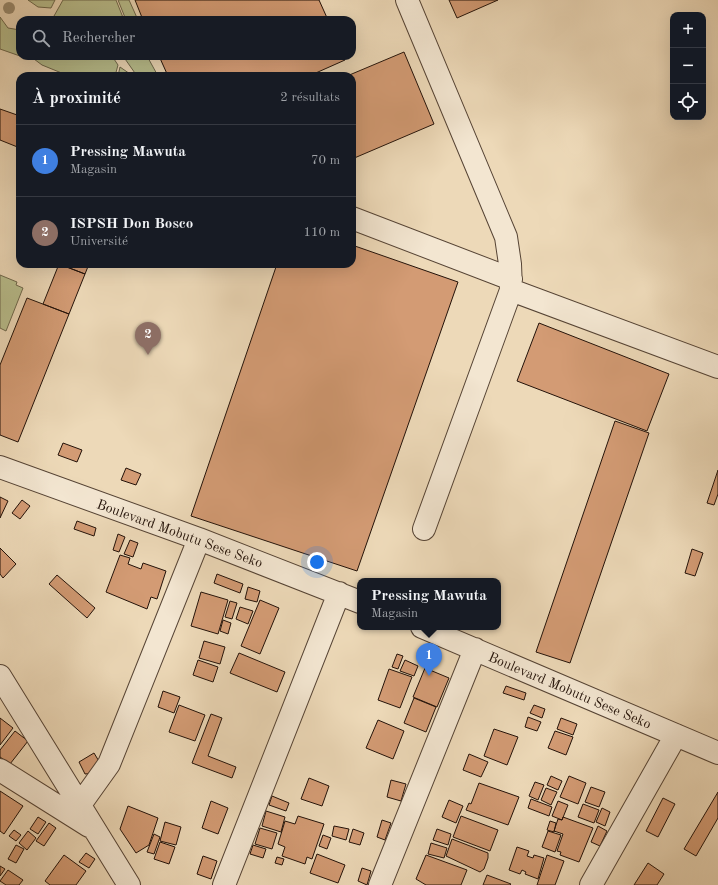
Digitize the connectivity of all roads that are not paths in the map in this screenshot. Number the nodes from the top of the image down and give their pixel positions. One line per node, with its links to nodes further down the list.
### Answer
1 (407, 0): 3 (street)
2 (356, 220): 3 (street)
3 (511, 285): 4 (street); 6 (street)
4 (718, 367)
5 (0, 467): 7 (street, Boulevard Mobutu Sese Seko)
6 (424, 529)
7 (199, 539): 8 (street, Boulevard Mobutu Sese Seko); 16 (street)
8 (339, 593): 9 (street, Boulevard Mobutu Sese Seko); 19 (street)
9 (357, 601)
10 (429, 630): 11 (street, Boulevard Mobutu Sese Seko)
11 (475, 649): 13 (street, Boulevard Mobutu Sese Seko); 20 (street)
12 (0, 676): 16 (street)
13 (676, 735): 14 (street, Boulevard Mobutu Sese Seko); 21 (street)
14 (718, 752)
15 (0, 770): 17 (street)
16 (79, 806): 17 (street)
17 (94, 829): 18 (street)
18 (129, 885)
19 (224, 885)
20 (380, 885)
21 (591, 885)

